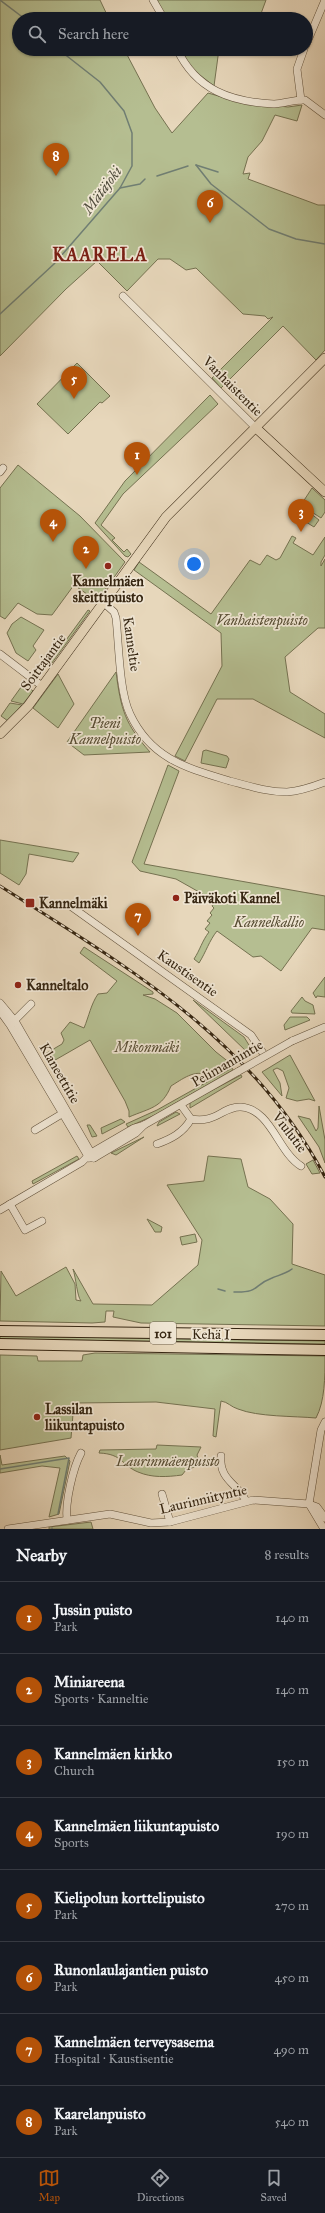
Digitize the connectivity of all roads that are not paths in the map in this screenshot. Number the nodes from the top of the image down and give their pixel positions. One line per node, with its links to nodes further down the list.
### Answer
1 (153, 0): 3 (street)
2 (325, 0): 4 (street)
3 (160, 12)
4 (313, 28)
5 (181, 56): 7 (street)
6 (302, 56): 7 (street)
7 (301, 100): 8 (street)
8 (325, 115)
9 (123, 296): 11 (street, Vanhaistentie)
10 (325, 358): 11 (main road)
11 (256, 428): 12 (main road, Vanhaistentie); 13 (main road)
12 (325, 492)
13 (104, 603): 15 (main road, Soittajantie); 18 (street, Kanneltie)
14 (0, 654): 15 (street)
15 (42, 686): 16 (main road, Soittajantie)
16 (0, 734)
17 (325, 782): 18 (street, Kanneltie)
18 (317, 787): 19 (street, Kanneltie)
19 (325, 787)
20 (68, 905): 26 (street, Kaustisentie)
21 (0, 1003): 24 (street, Klaneettitie)
22 (31, 1004): 24 (street)
23 (0, 1011): 24 (street, Klaneettitie)
24 (13, 1023): 28 (street, Klaneettitie)
25 (325, 1026): 26 (street, Pelimannintie, bridge)
26 (265, 1056): 27 (street, Pelimannintie, bridge)
27 (181, 1105): 29 (street); 32 (street, Pelimannintie)
28 (65, 1113): 30 (street); 32 (street, Klaneettitie)
29 (191, 1119): 31 (street); 33 (street, Viulutie)
30 (35, 1130)
31 (157, 1144)
32 (91, 1156): 34 (street, Pelimannintie)
33 (301, 1166)
34 (10, 1204): 35 (street, Pelimannintie); 36 (street)
35 (0, 1210)
36 (42, 1221)
37 (0, 1331): 38 (highway, Kehä I / 101)
38 (325, 1335)
39 (0, 1344): 40 (highway, Kehä I / 101)
40 (325, 1350)
41 (325, 1422): 46 (street)
42 (81, 1452): 48 (street)
43 (221, 1456): 45 (street)
44 (162, 1494): 49 (street)
45 (246, 1501): 46 (street, Laurinniityntie); 49 (street, Laurinniityntie)
46 (309, 1504): 47 (street); 51 (street)
47 (325, 1518)
48 (66, 1520): 49 (street, Laurinniityntie); 50 (street, Laurinniityntie)
49 (170, 1522)
50 (8, 1529)
51 (324, 1529)

